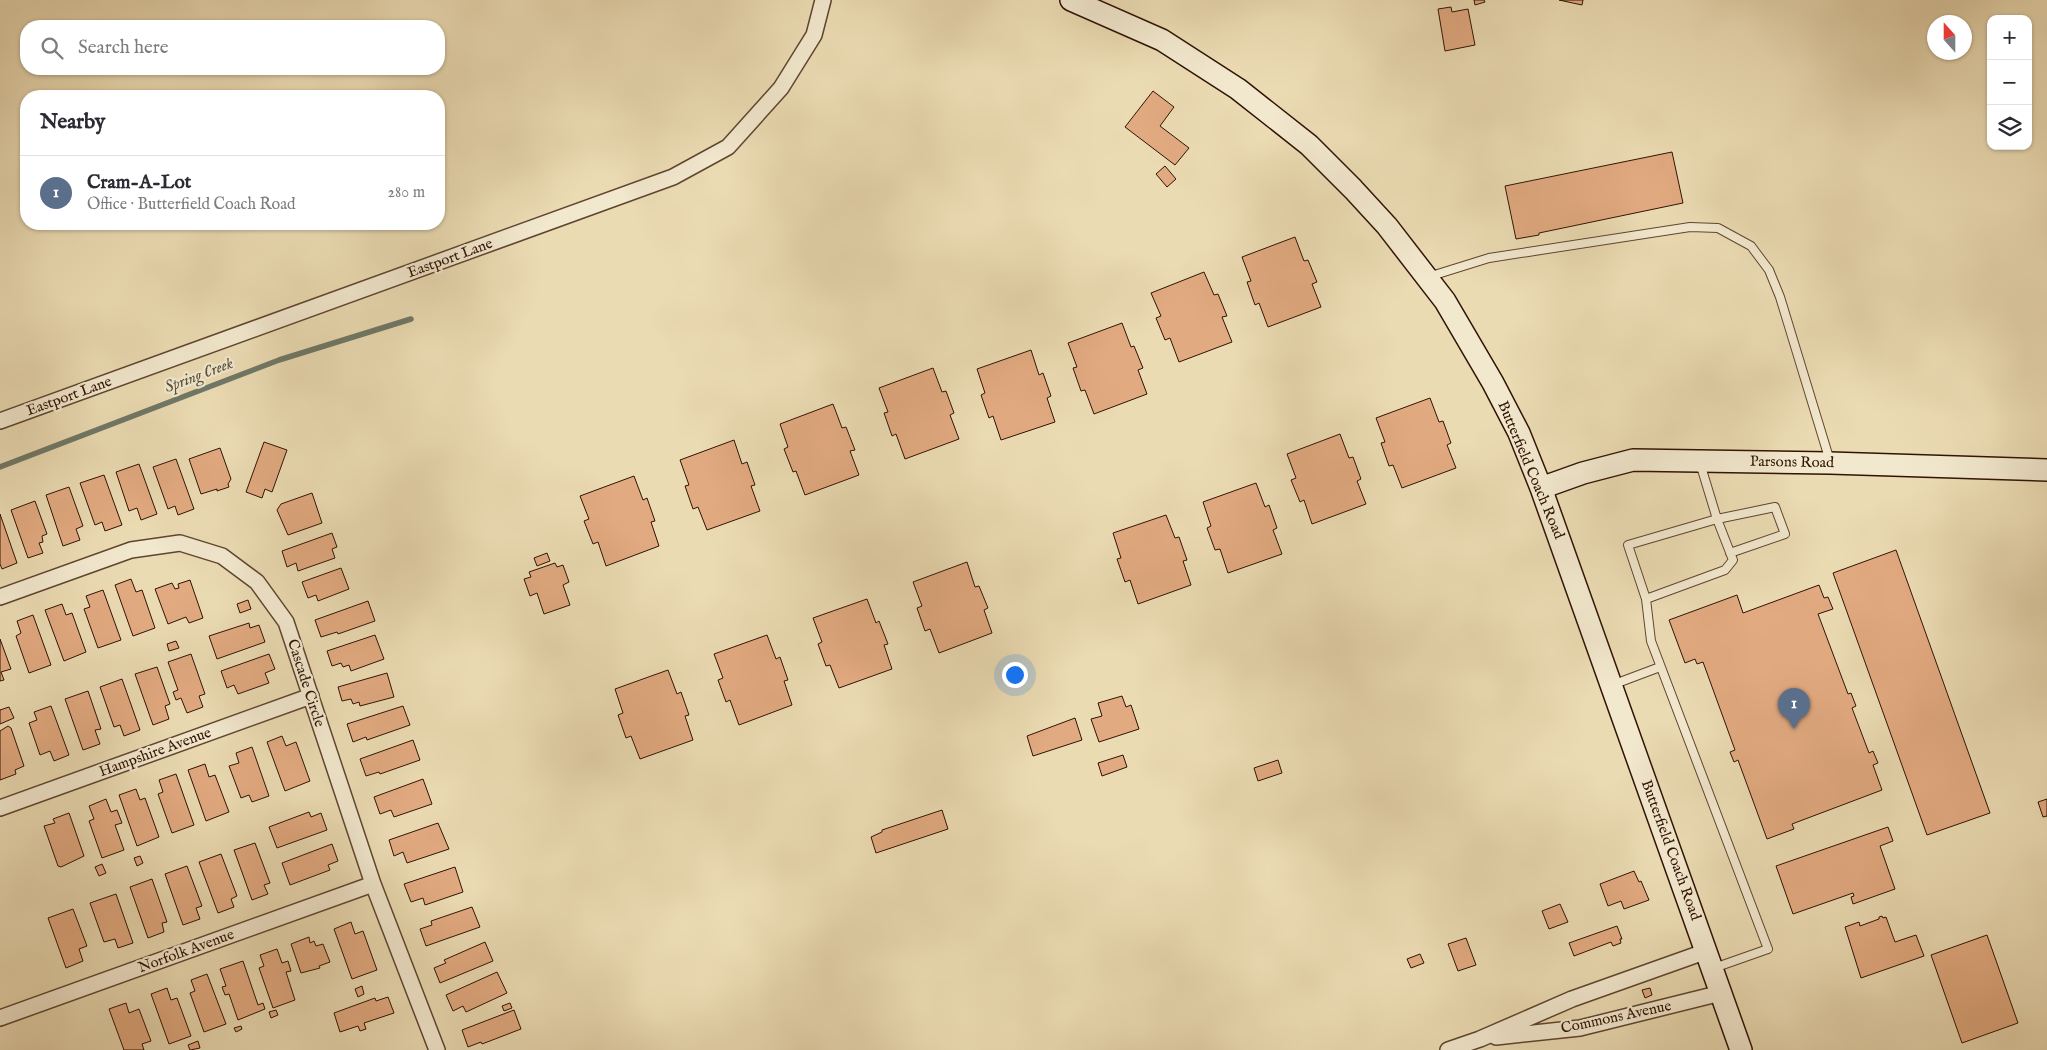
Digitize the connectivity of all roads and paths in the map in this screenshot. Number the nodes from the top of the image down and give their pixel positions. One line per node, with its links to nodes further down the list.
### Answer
1 (823, 0): 4 (street, Eastport Lane)
2 (1071, 0): 3 (main road, Butterfield Coach Road)
3 (1428, 277): 6 (lane); 8 (main road, Butterfield Coach Road)
4 (0, 421)
5 (1700, 461): 6 (main road, Parsons Road); 8 (main road, Parsons Road); 9 (lane)
6 (1830, 463): 7 (main road, Parsons Road)
7 (2047, 470)
8 (1541, 488): 14 (main road, Butterfield Coach Road)
9 (1717, 519): 10 (lane); 10 (lane); 12 (lane)
10 (1730, 553): 12 (lane)
11 (0, 598): 15 (street, Cascade Circle)
12 (1646, 600): 13 (lane)
13 (1660, 667): 14 (lane); 18 (lane)
14 (1612, 685): 18 (main road, Butterfield Coach Road)
15 (310, 696): 16 (street, Hampshire Avenue); 17 (street, Cascade Circle)
16 (0, 808)
17 (373, 884): 20 (street, Norfolk Avenue); 22 (street, Cascade Circle)
18 (1710, 960): 19 (main road, Butterfield Coach Road); 21 (street, Commons Avenue)
19 (1721, 993): 21 (street, Commons Avenue); 24 (main road, Butterfield Coach Road)
20 (0, 1018)
21 (1480, 1039): 23 (street, Commons Avenue)
22 (437, 1050)
23 (1448, 1050)
24 (1741, 1050)

